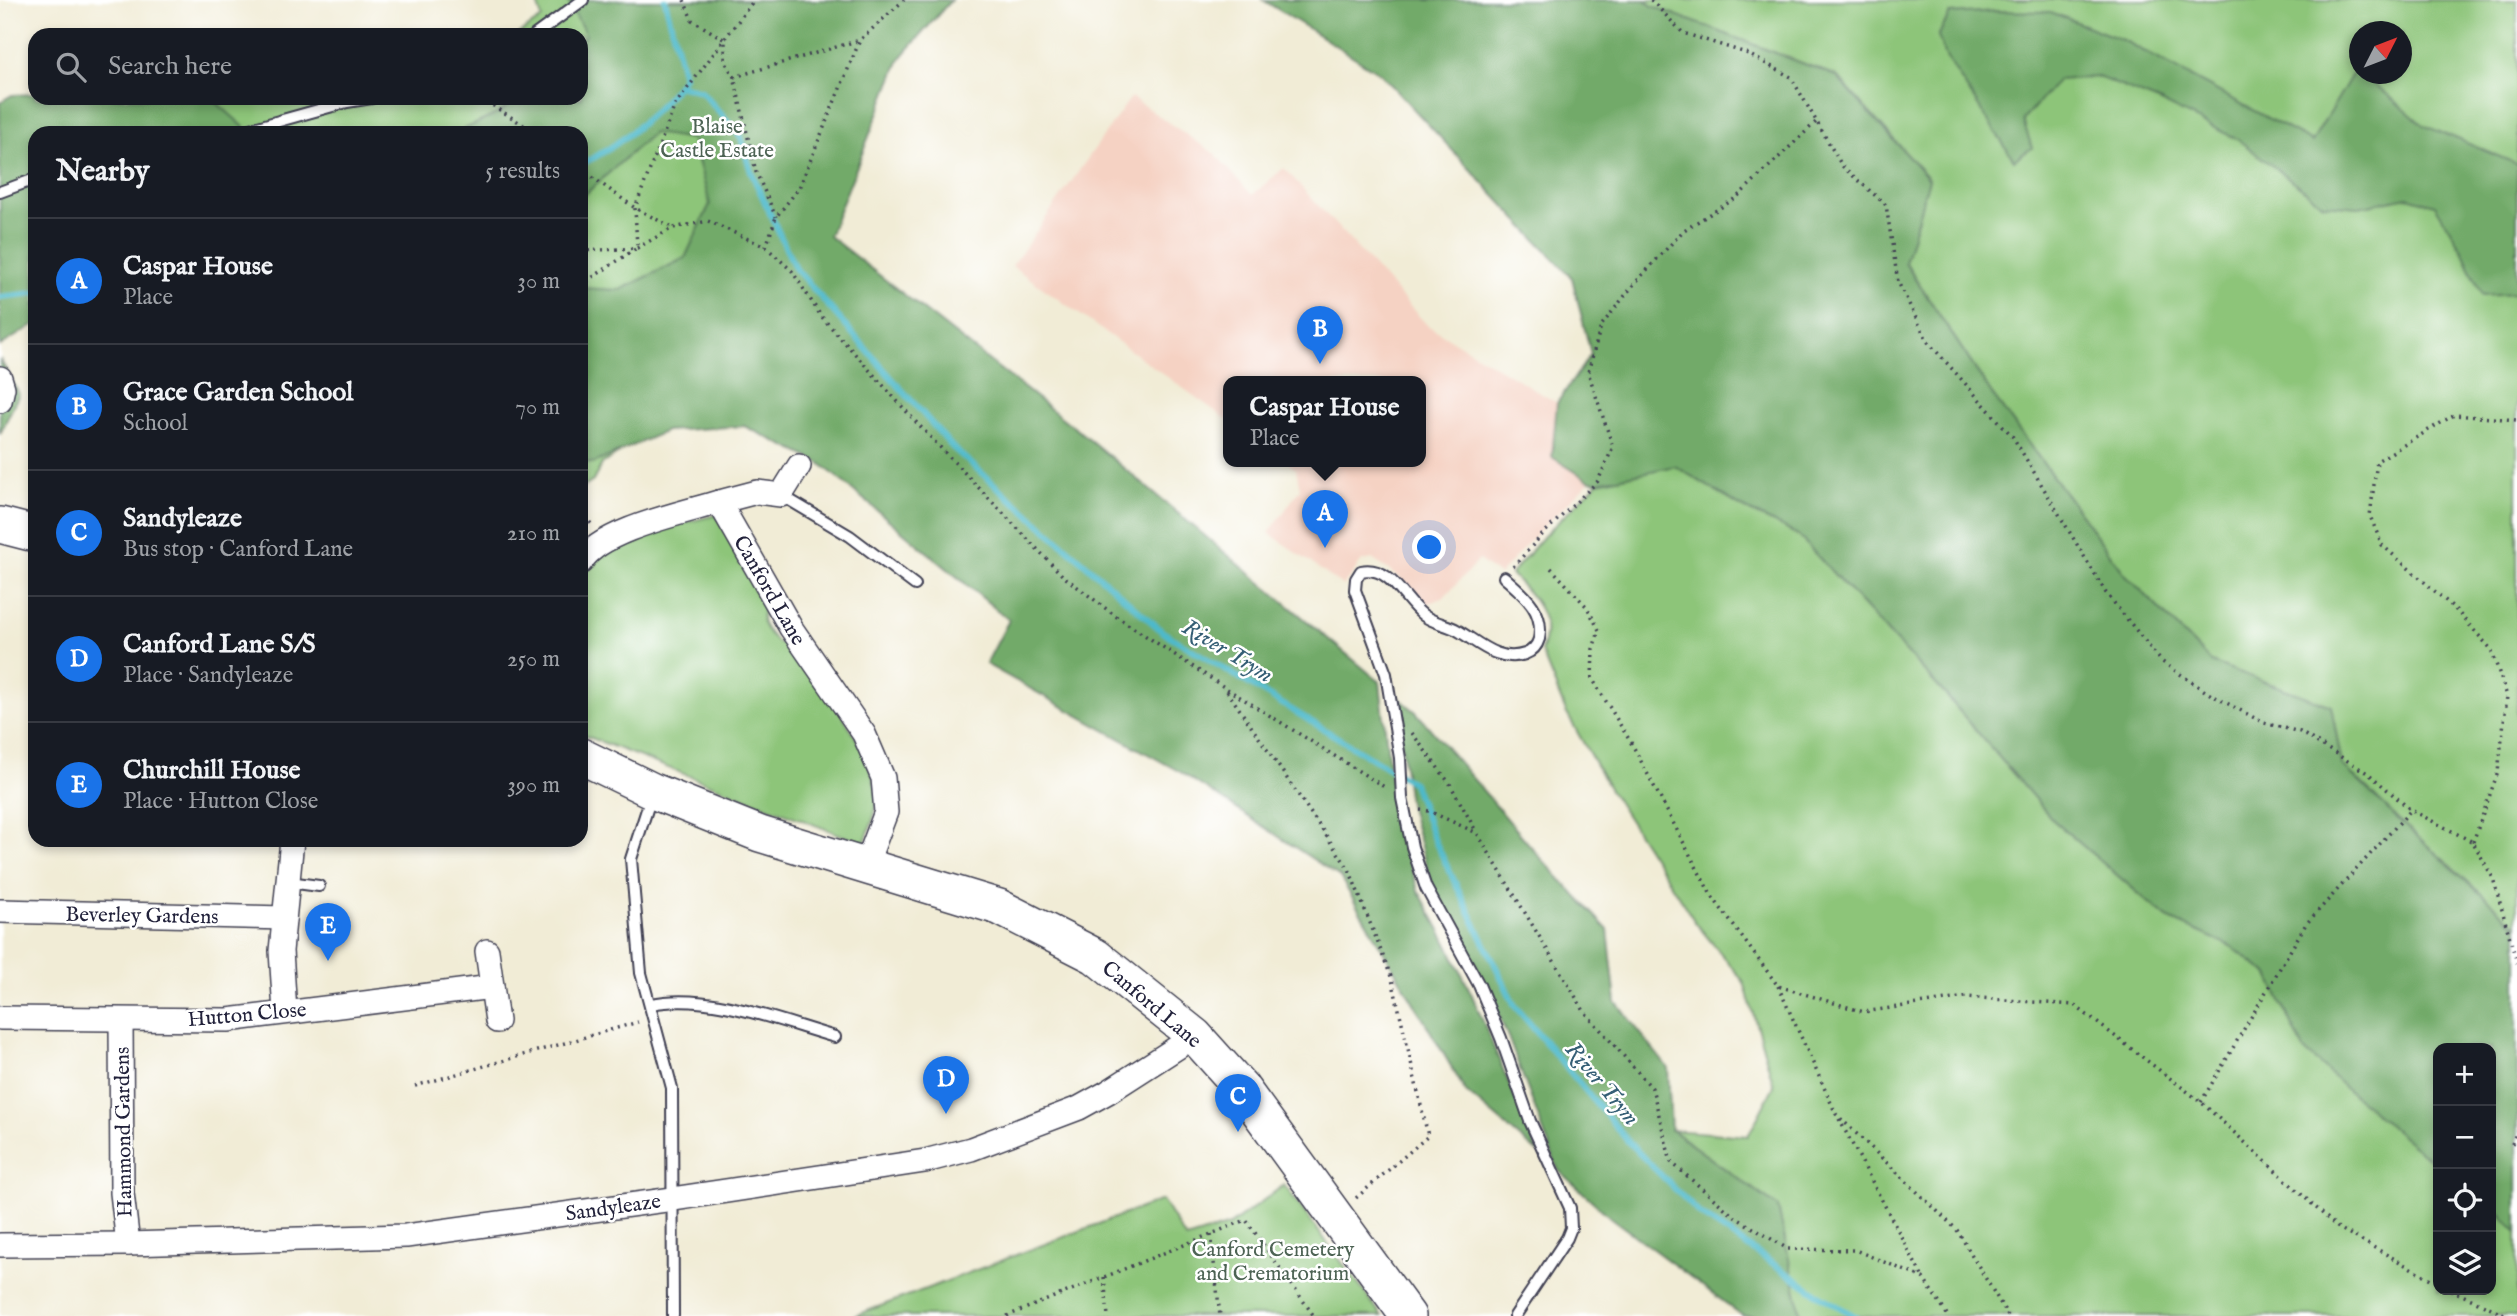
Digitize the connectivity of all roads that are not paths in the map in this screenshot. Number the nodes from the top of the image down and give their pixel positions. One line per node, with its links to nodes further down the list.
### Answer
1 (583, 0): 2 (lane)
2 (544, 28)
3 (336, 105): 4 (lane)
4 (261, 126)
5 (28, 182): 6 (lane)
6 (0, 192)
7 (0, 378): 8 (street)
8 (0, 401)
9 (799, 466): 10 (street)
10 (781, 495): 11 (street); 16 (lane)
11 (719, 502): 14 (street); 20 (street, Canford Lane)
12 (0, 525): 13 (main road)
13 (28, 532)
14 (588, 554)
15 (1504, 577): 39 (lane)
16 (915, 585)
17 (588, 759): 18 (main road, Canford Lane)
18 (653, 790): 20 (main road, Canford Lane); 27 (lane)
19 (292, 847): 21 (street)
20 (866, 866): 32 (main road, Canford Lane)
21 (289, 882): 22 (lane); 24 (street)
22 (319, 886)
23 (0, 911): 24 (street, Beverley Gardens)
24 (284, 918): 28 (street)
25 (487, 951): 26 (street)
26 (492, 987): 28 (street, Hutton Close); 31 (street)
27 (651, 1004): 33 (lane); 34 (lane)
28 (285, 1012): 30 (street, Hutton Close)
29 (0, 1018): 30 (street, Hutton Close)
30 (121, 1020): 35 (street, Hammond Gardens)
31 (497, 1021)
32 (1195, 1036): 34 (street, Sandyleaze); 38 (main road, Canford Lane)
33 (835, 1037)
34 (673, 1199): 35 (street, Sandyleaze); 37 (lane)
35 (128, 1244): 36 (street, Sandyleaze)
36 (0, 1245)
37 (673, 1316)
38 (1408, 1316)
39 (1516, 1316)

